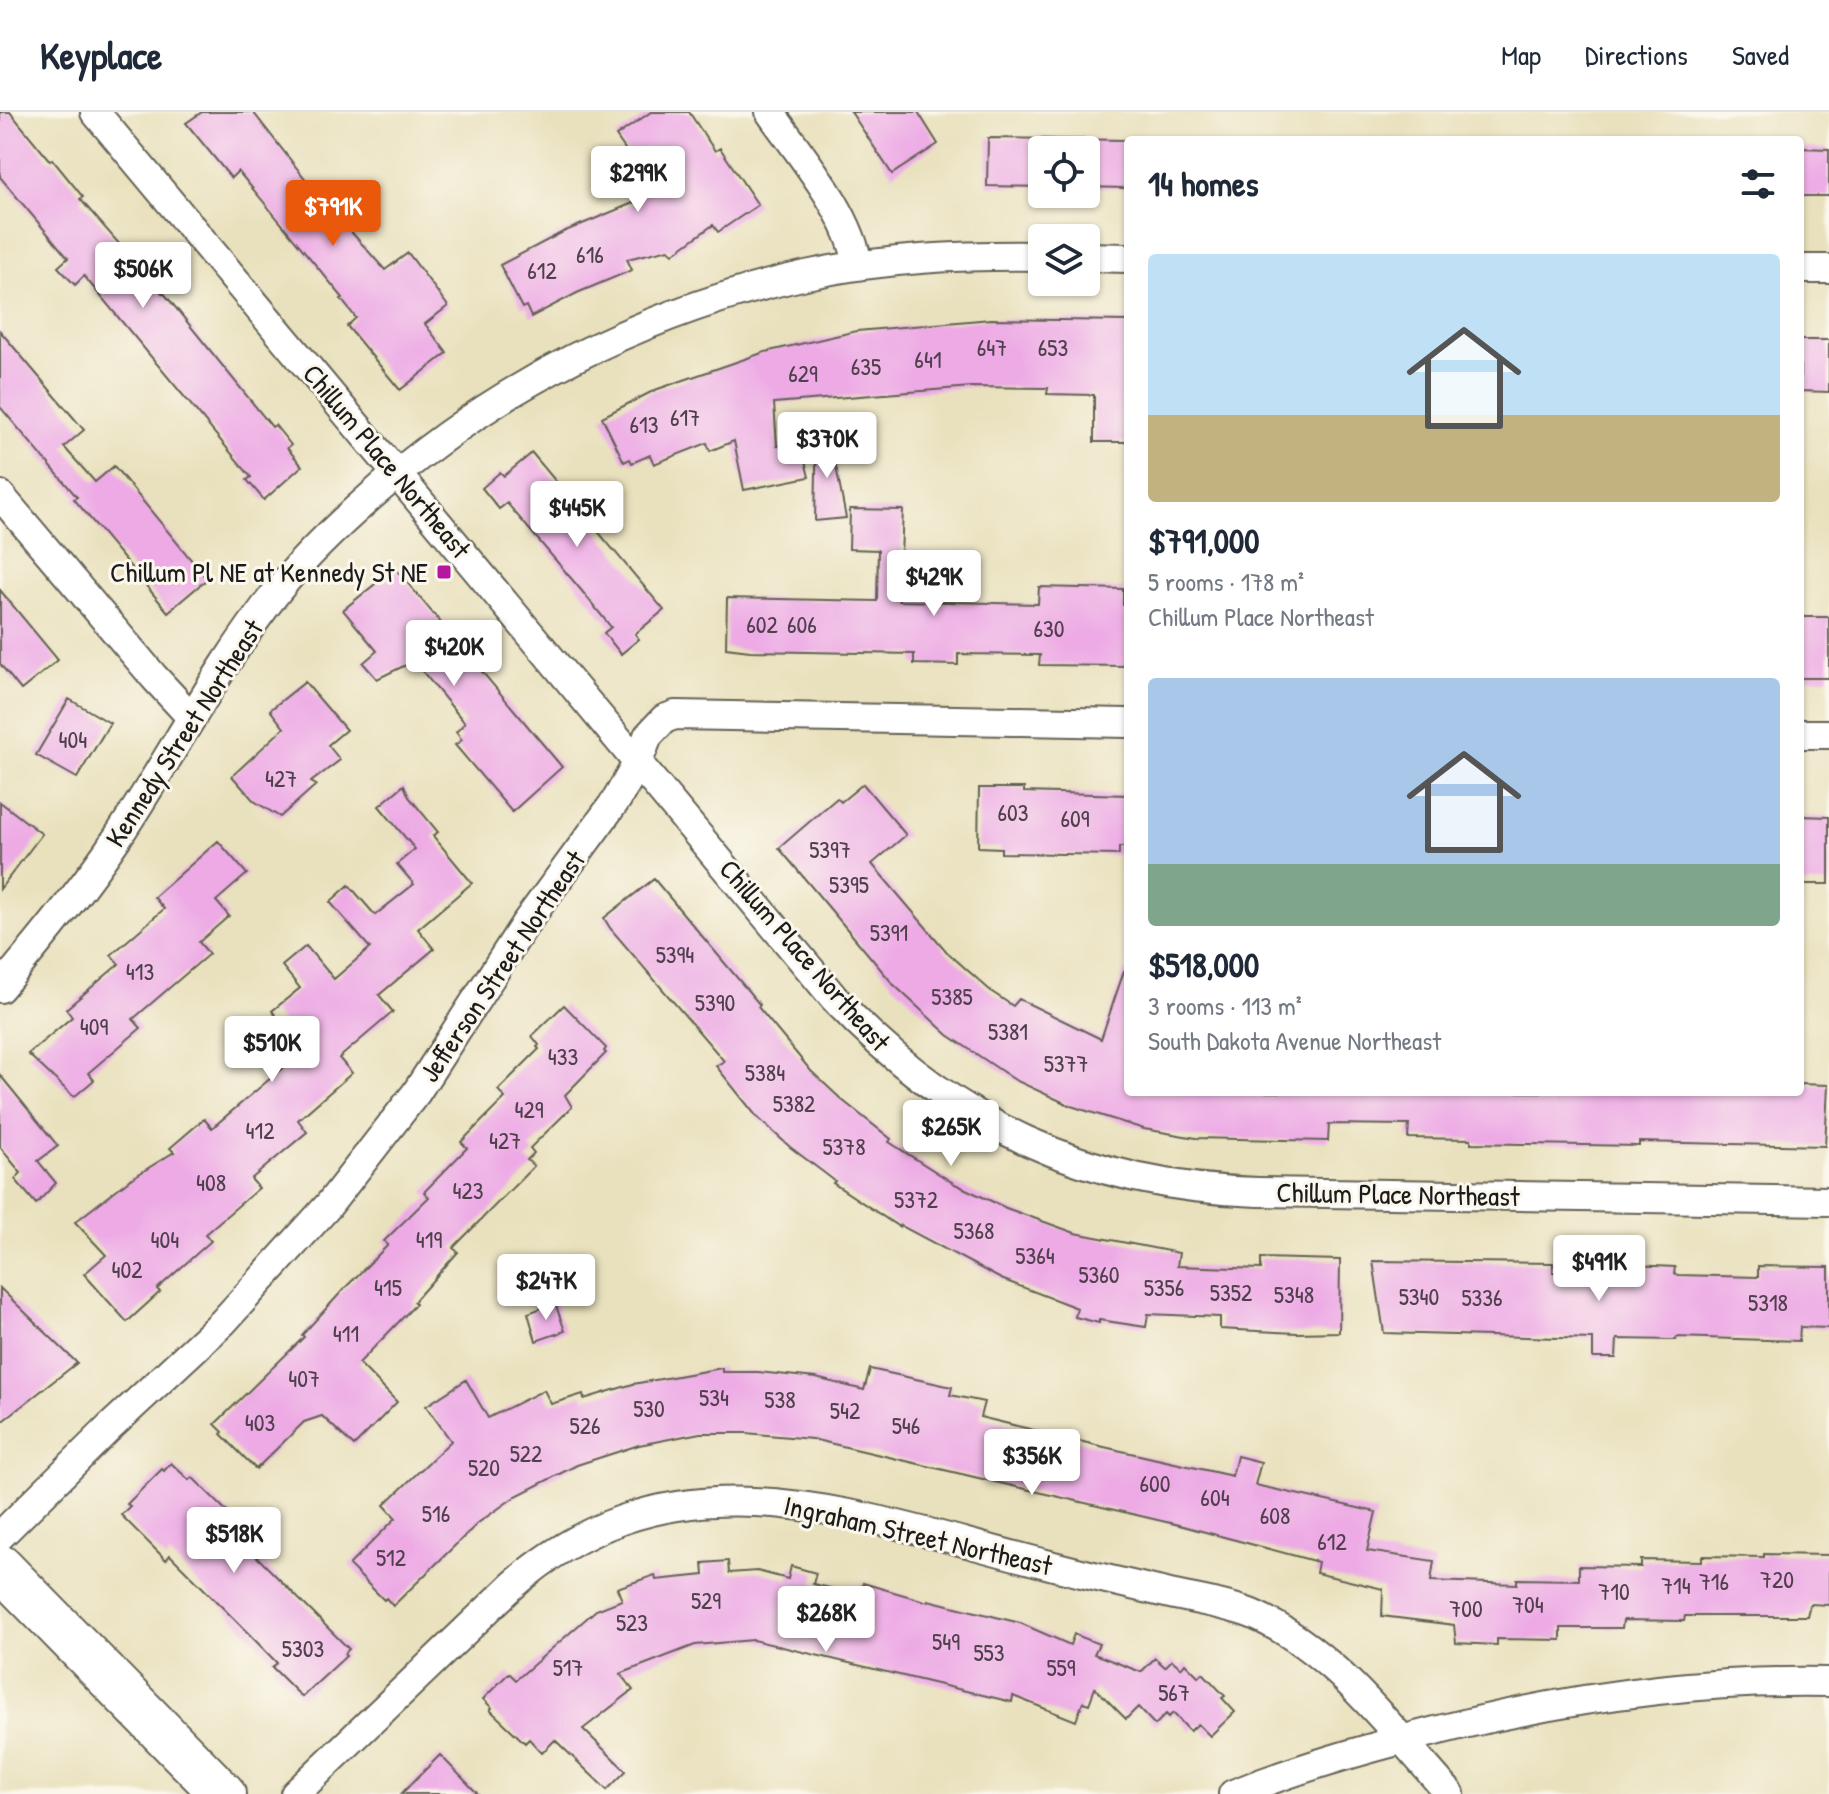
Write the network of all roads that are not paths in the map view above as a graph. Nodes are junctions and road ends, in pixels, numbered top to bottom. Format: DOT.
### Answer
graph roads {
  1 [pos="95,112"];
  2 [pos="770,112"];
  3 [pos="1028,256"];
  4 [pos="1100,257"];
  5 [pos="1124,258"];
  6 [pos="858,266"];
  7 [pos="1804,269"];
  8 [pos="1829,269"];
  9 [pos="397,473"];
  10 [pos="0,495"];
  11 [pos="192,718"];
  12 [pos="1124,723"];
  13 [pos="1804,734"];
  14 [pos="1829,734"];
  15 [pos="638,762"];
  16 [pos="0,987"];
  17 [pos="1829,1201"];
  18 [pos="0,1536"];
  19 [pos="0,1567"];
  20 [pos="1829,1682"];
  21 [pos="1401,1740"];
  22 [pos="223,1794"];
  23 [pos="295,1794"];
  24 [pos="1233,1794"];
  25 [pos="1450,1794"];
  1 -- 9 [label="street, Chillum Place Northeast"];
  2 -- 6 [label="street"];
  3 -- 6 [label="street, Kennedy Street Northeast"];
  4 -- 5 [label="street"];
  6 -- 9 [label="street, Kennedy Street Northeast"];
  7 -- 8 [label="street"];
  9 -- 11 [label="street, Kennedy Street Northeast"];
  9 -- 15 [label="street, Chillum Place Northeast"];
  10 -- 11 [label="street"];
  11 -- 16 [label="street, Kennedy Street Northeast"];
  12 -- 15 [label="street, Jefferson Street Northeast"];
  13 -- 14 [label="street"];
  15 -- 17 [label="street, Chillum Place Northeast"];
  15 -- 18 [label="street, Jefferson Street Northeast"];
  19 -- 22 [label="main road"];
  20 -- 21 [label="street"];
  21 -- 23 [label="street, Ingraham Street Northeast"];
  21 -- 24 [label="street"];
  21 -- 25 [label="street, Ingraham Street Northeast"];
}
